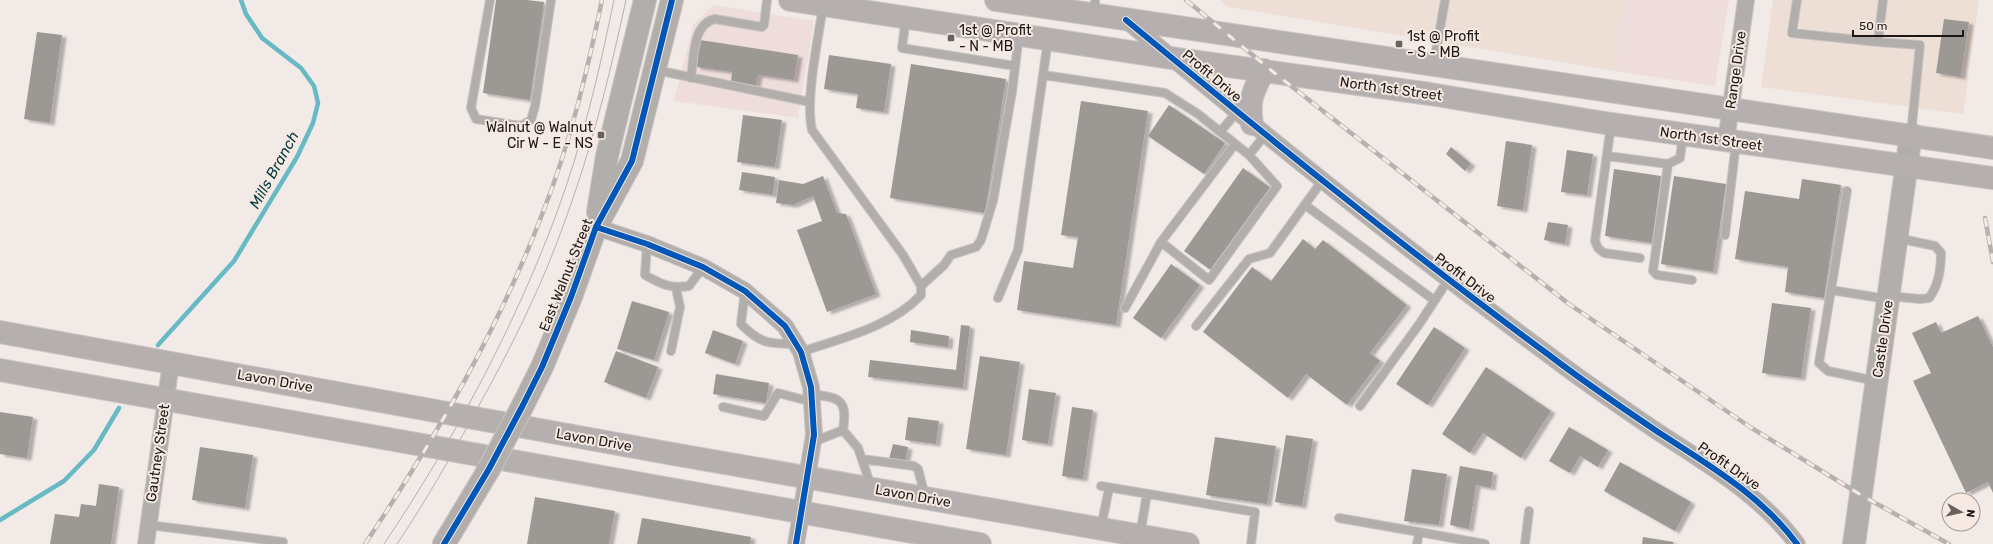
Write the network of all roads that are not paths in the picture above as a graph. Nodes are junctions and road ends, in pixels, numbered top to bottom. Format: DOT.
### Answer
graph roads {
  1 [pos="490,0"];
  2 [pos="551,0"];
  3 [pos="645,0"];
  4 [pos="672,0"];
  5 [pos="767,0"];
  6 [pos="790,0"];
  7 [pos="996,0"];
  8 [pos="1445,0"];
  9 [pos="1746,0"];
  10 [pos="1797,0"];
  11 [pos="1883,0"];
  12 [pos="823,5"];
  13 [pos="1095,8"];
  14 [pos="906,17"];
  15 [pos="1126,20"];
  16 [pos="1019,35"];
  17 [pos="1048,39"];
  18 [pos="1878,42"];
  19 [pos="1171,58"];
  20 [pos="1434,64"];
  21 [pos="1015,66"];
  22 [pos="655,70"];
  23 [pos="1264,70"];
  24 [pos="1043,75"];
  25 [pos="691,78"];
  26 [pos="1430,94"];
  27 [pos="810,102"];
  28 [pos="1730,108"];
  29 [pos="1251,124"];
  30 [pos="1611,124"];
  31 [pos="1220,132"];
  32 [pos="1683,134"];
  33 [pos="1911,134"];
  34 [pos="1731,141"];
  35 [pos="1235,144"];
  36 [pos="1993,148"];
  37 [pos="1249,155"];
  38 [pos="1607,156"];
  39 [pos="1668,164"];
  40 [pos="1906,167"];
  41 [pos="1993,178"];
  42 [pos="1322,181"];
  43 [pos="1847,191"];
  44 [pos="1305,205"];
  45 [pos="596,227"];
  46 [pos="1725,235"];
  47 [pos="1896,238"];
  48 [pos="1161,242"];
  49 [pos="647,244"];
  50 [pos="1640,258"];
  51 [pos="703,267"];
  52 [pos="1448,280"];
  53 [pos="1692,280"];
  54 [pos="922,286"];
  55 [pos="676,288"];
  56 [pos="1831,290"];
  57 [pos="746,291"];
  58 [pos="998,298"];
  59 [pos="1888,298"];
  60 [pos="1434,300"];
  61 [pos="1125,308"];
  62 [pos="1196,326"];
  63 [pos="0,332"];
  64 [pos="799,348"];
  65 [pos="671,351"];
  66 [pos="171,362"];
  67 [pos="0,370"];
  68 [pos="1877,382"];
  69 [pos="811,398"];
  70 [pos="165,400"];
  71 [pos="1360,406"];
  72 [pos="723,408"];
  73 [pos="843,430"];
  74 [pos="812,442"];
  75 [pos="862,459"];
  76 [pos="807,477"];
  77 [pos="872,488"];
  78 [pos="1147,494"];
  79 [pos="926,498"];
  80 [pos="802,511"];
  81 [pos="1529,511"];
  82 [pos="1339,518"];
  83 [pos="149,524"];
  84 [pos="1101,529"];
  85 [pos="1419,532"];
  86 [pos="1140,540"];
  87 [pos="283,542"];
  88 [pos="146,544"];
  89 [pos="444,544"];
  90 [pos="796,544"];
  91 [pos="980,544"];
  92 [pos="1188,544"];
  93 [pos="1251,544"];
  94 [pos="1418,544"];
  95 [pos="1485,544"];
  96 [pos="1525,544"];
  97 [pos="1796,544"];
  98 [pos="1854,544"];
  1 -- 2 [label="lane"];
  3 -- 45 [label="street, East Walnut Street"];
  4 -- 22 [label="street, East Walnut Street"];
  5 -- 25 [label="lane"];
  6 -- 12 [label="main road, North 1st Street"];
  7 -- 13 [label="main road"];
  8 -- 20 [label="lane"];
  9 -- 28 [label="street, Range Drive"];
  10 -- 18 [label="lane"];
  11 -- 18 [label="lane"];
  12 -- 14 [label="main road, North 1st Street"];
  12 -- 27 [label="lane"];
  13 -- 15 [label="main road"];
  14 -- 16 [label="main road, North 1st Street"];
  14 -- 21 [label="lane"];
  15 -- 19 [label="street, Profit Drive"];
  15 -- 20 [label="main road"];
  16 -- 17 [label="main road, North 1st Street"];
  16 -- 21 [label="lane"];
  17 -- 19 [label="main road, North 1st Street"];
  17 -- 24 [label="lane"];
  18 -- 33 [label="lane"];
  19 -- 23 [label="main road, North 1st Street"];
  19 -- 29 [label="street, Profit Drive"];
  20 -- 26 [label="main road"];
  20 -- 28 [label="main road"];
  21 -- 54 [label="lane"];
  22 -- 25 [label="lane"];
  22 -- 45 [label="street, East Walnut Street"];
  23 -- 26 [label="main road, North 1st Street"];
  23 -- 29 [label="main road"];
  24 -- 31 [label="lane"];
  24 -- 58 [label="lane"];
  25 -- 27 [label="lane"];
  26 -- 30 [label="main road, North 1st Street"];
  27 -- 54 [label="lane"];
  28 -- 33 [label="main road"];
  28 -- 34 [label="street, Range Drive"];
  29 -- 31 [label="lane"];
  29 -- 37 [label="lane"];
  29 -- 42 [label="street, Profit Drive"];
  30 -- 32 [label="main road, North 1st Street"];
  30 -- 38 [label="lane"];
  31 -- 35 [label="lane"];
  32 -- 34 [label="main road, North 1st Street"];
  32 -- 39 [label="lane"];
  33 -- 36 [label="main road"];
  33 -- 40 [label="street, Castle Drive"];
  34 -- 40 [label="main road, North 1st Street"];
  34 -- 46 [label="lane"];
  35 -- 37 [label="lane"];
  35 -- 48 [label="lane"];
  37 -- 48 [label="lane"];
  38 -- 39 [label="lane"];
  38 -- 50 [label="lane"];
  39 -- 53 [label="lane"];
  40 -- 41 [label="main road, North 1st Street"];
  40 -- 47 [label="street, Castle Drive"];
  42 -- 44 [label="lane"];
  42 -- 52 [label="street, Profit Drive"];
  43 -- 56 [label="lane"];
  44 -- 60 [label="lane"];
  44 -- 62 [label="lane"];
  45 -- 49 [label="street"];
  45 -- 89 [label="street, East Walnut Street, bridge"];
  47 -- 59 [label="street, Castle Drive"];
  47 -- 59 [label="lane"];
  48 -- 61 [label="lane"];
  49 -- 51 [label="street"];
  49 -- 55 [label="lane"];
  51 -- 55 [label="lane"];
  51 -- 57 [label="street"];
  52 -- 60 [label="lane"];
  52 -- 97 [label="street, Profit Drive"];
  54 -- 64 [label="lane"];
  55 -- 65 [label="lane"];
  56 -- 59 [label="lane"];
  56 -- 68 [label="lane"];
  57 -- 64 [label="street"];
  57 -- 64 [label="lane"];
  59 -- 68 [label="street, Castle Drive"];
  60 -- 71 [label="lane"];
  63 -- 66 [label="main road, Lavon Drive"];
  64 -- 69 [label="street"];
  66 -- 70 [label="street, Gautney Street"];
  66 -- 76 [label="main road, Lavon Drive"];
  67 -- 70 [label="main road"];
  68 -- 98 [label="street, Castle Drive"];
  69 -- 72 [label="lane"];
  69 -- 73 [label="lane"];
  69 -- 74 [label="street"];
  70 -- 80 [label="main road"];
  70 -- 83 [label="street, Gautney Street"];
  73 -- 74 [label="lane"];
  73 -- 75 [label="lane"];
  74 -- 76 [label="street"];
  75 -- 77 [label="lane"];
  75 -- 79 [label="lane"];
  76 -- 77 [label="main road, Lavon Drive"];
  76 -- 80 [label="street"];
  77 -- 79 [label="main road, Lavon Drive"];
  78 -- 84 [label="lane"];
  78 -- 86 [label="lane"];
  78 -- 93 [label="lane"];
  79 -- 84 [label="main road, Lavon Drive"];
  80 -- 90 [label="street"];
  80 -- 91 [label="main road"];
  81 -- 96 [label="lane"];
  82 -- 85 [label="lane"];
  83 -- 87 [label="lane"];
  83 -- 88 [label="street, Gautney Street"];
  84 -- 86 [label="main road, Lavon Drive"];
  85 -- 94 [label="lane"];
  85 -- 95 [label="lane"];
  86 -- 92 [label="main road, Lavon Drive"];
}
